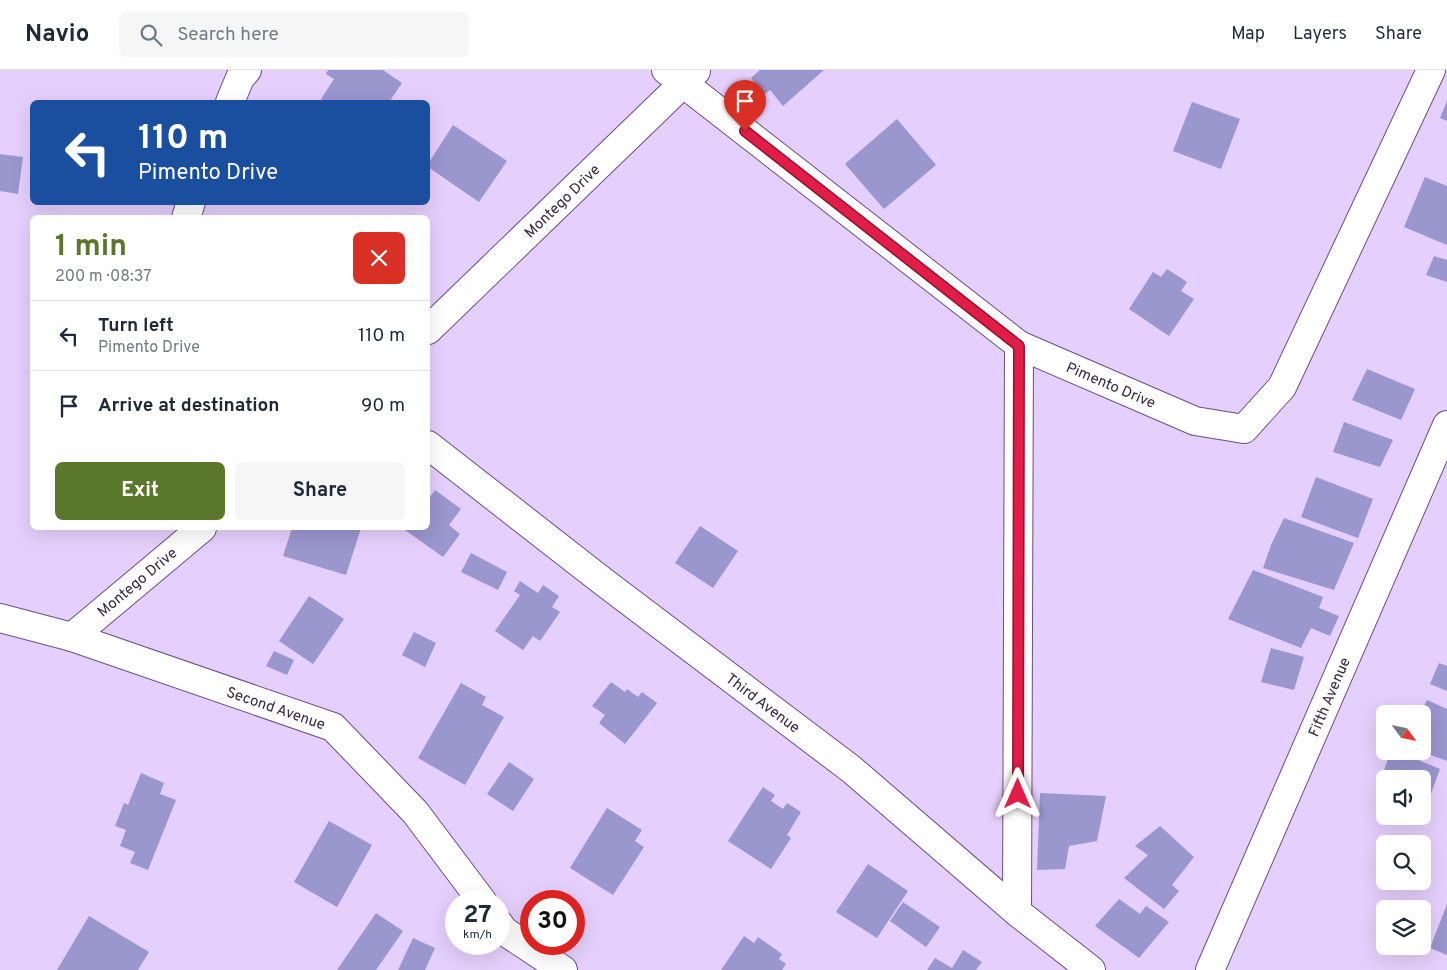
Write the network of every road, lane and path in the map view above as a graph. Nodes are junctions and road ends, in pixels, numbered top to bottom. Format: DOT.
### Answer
graph roads {
  1 [pos="247,70"];
  2 [pos="1431,70"];
  3 [pos="682,75"];
  4 [pos="231,100"];
  5 [pos="430,328"];
  6 [pos="1019,346"];
  7 [pos="1447,425"];
  8 [pos="430,447"];
  9 [pos="200,530"];
  10 [pos="0,618"];
  11 [pos="72,637"];
  12 [pos="474,890"];
  13 [pos="1017,912"];
  14 [pos="510,935"];
  15 [pos="563,970"];
  16 [pos="1091,970"];
  17 [pos="1210,970"];
  1 -- 4 [label="street"];
  2 -- 6 [label="street, Pimento Drive"];
  3 -- 5 [label="street, Montego Drive"];
  3 -- 6 [label="street, Pimento Drive"];
  6 -- 13 [label="street"];
  7 -- 17 [label="street, Fifth Avenue"];
  8 -- 13 [label="street, Third Avenue"];
  9 -- 11 [label="street, Montego Drive"];
  10 -- 11 [label="street, Second Avenue"];
  11 -- 12 [label="street, Second Avenue"];
  13 -- 16 [label="street, Third Avenue"];
  14 -- 15 [label="street"];
}
